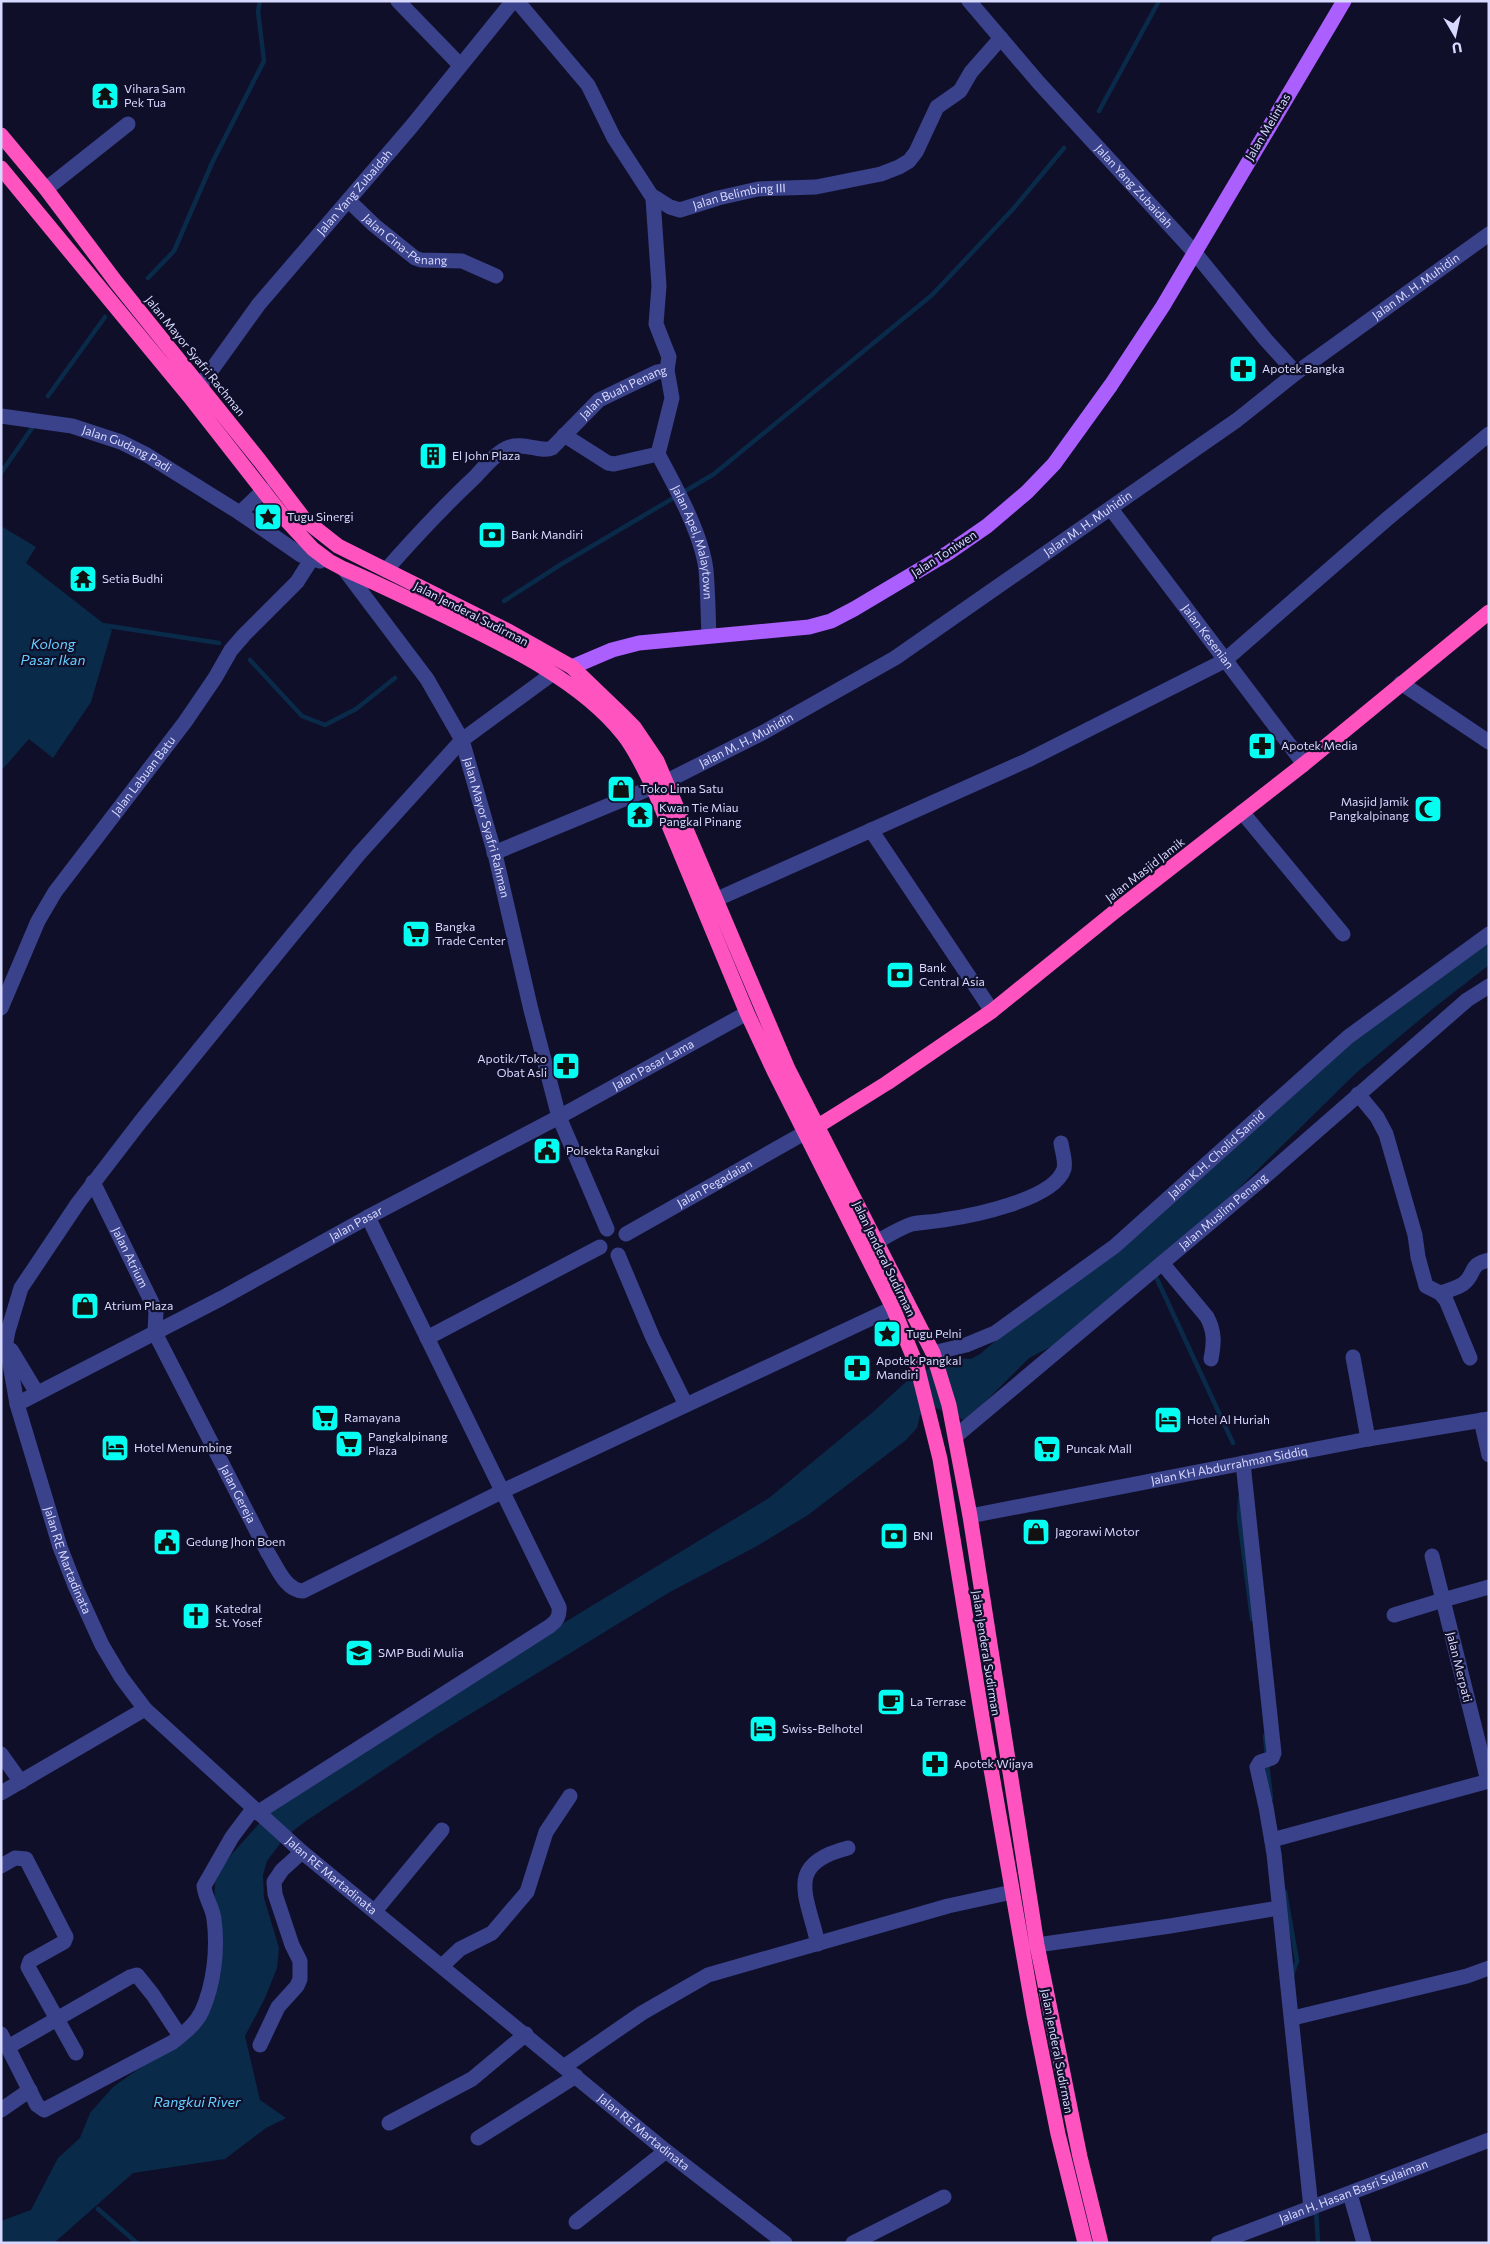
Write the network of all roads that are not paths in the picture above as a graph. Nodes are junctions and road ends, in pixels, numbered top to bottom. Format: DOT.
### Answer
graph roads {
  1 [pos="398,1"];
  2 [pos="513,1"];
  3 [pos="517,1"];
  4 [pos="969,1"];
  5 [pos="1344,1"];
  6 [pos="1001,38"];
  7 [pos="460,65"];
  8 [pos="128,124"];
  9 [pos="1,136"];
  10 [pos="1,168"];
  11 [pos="46,190"];
  12 [pos="653,199"];
  13 [pos="349,201"];
  14 [pos="1489,234"];
  15 [pos="1195,253"];
  16 [pos="496,276"];
  17 [pos="667,370"];
  18 [pos="1296,373"];
  19 [pos="200,386"];
  20 [pos="1,416"];
  21 [pos="1489,434"];
  22 [pos="564,435"];
  23 [pos="658,454"];
  24 [pos="264,490"];
  25 [pos="1111,509"];
  26 [pos="240,513"];
  27 [pos="311,560"];
  28 [pos="329,562"];
  29 [pos="344,569"];
  30 [pos="386,570"];
  31 [pos="1489,612"];
  32 [pos="709,636"];
  33 [pos="1224,661"];
  34 [pos="572,667"];
  35 [pos="552,674"];
  36 [pos="1401,683"];
  37 [pos="462,740"];
  38 [pos="1489,742"];
  39 [pos="1304,764"];
  40 [pos="660,784"];
  41 [pos="1242,812"];
  42 [pos="871,830"];
  43 [pos="494,853"];
  44 [pos="715,900"];
  45 [pos="1343,934"];
  46 [pos="1489,934"];
  47 [pos="1489,986"];
  48 [pos="1,1008"];
  49 [pos="992,1011"];
  50 [pos="747,1013"];
  51 [pos="1358,1094"];
  52 [pos="559,1118"];
  53 [pos="812,1129"];
  54 [pos="1061,1142"];
  55 [pos="93,1182"];
  56 [pos="368,1217"];
  57 [pos="607,1228"];
  58 [pos="626,1234"];
  59 [pos="878,1241"];
  60 [pos="600,1247"];
  61 [pos="618,1255"];
  62 [pos="1489,1260"];
  63 [pos="1162,1263"];
  64 [pos="1440,1294"];
  65 [pos="893,1308"];
  66 [pos="155,1334"];
  67 [pos="427,1338"];
  68 [pos="4,1342"];
  69 [pos="934,1356"];
  70 [pos="1353,1357"];
  71 [pos="1470,1358"];
  72 [pos="1211,1359"];
  73 [pos="37,1393"];
  74 [pos="17,1404"];
  75 [pos="686,1405"];
  76 [pos="1485,1420"];
  77 [pos="956,1436"];
  78 [pos="1368,1440"];
  79 [pos="1489,1455"];
  80 [pos="1243,1463"];
  81 [pos="503,1492"];
  82 [pos="970,1516"];
  83 [pos="1432,1556"];
  84 [pos="1489,1587"];
  85 [pos="1442,1600"];
  86 [pos="1394,1615"];
  87 [pos="145,1709"];
  88 [pos="1,1754"];
  89 [pos="1488,1781"];
  90 [pos="21,1782"];
  91 [pos="1,1793"];
  92 [pos="570,1796"];
  93 [pos="256,1812"];
  94 [pos="442,1830"];
  95 [pos="1277,1839"];
  96 [pos="848,1848"];
  97 [pos="302,1852"];
  98 [pos="1,1866"];
  99 [pos="1012,1892"];
  100 [pos="1279,1908"];
  101 [pos="375,1911"];
  102 [pos="818,1944"];
  103 [pos="1037,1945"];
  104 [pos="443,1966"];
  105 [pos="1489,1968"];
  106 [pos="1297,2018"];
  107 [pos="57,2019"];
  108 [pos="526,2034"];
  109 [pos="180,2036"];
  110 [pos="5,2041"];
  111 [pos="260,2046"];
  112 [pos="76,2053"];
  113 [pos="571,2071"];
  114 [pos="30,2090"];
  115 [pos="1,2110"];
  116 [pos="389,2123"];
  117 [pos="478,2138"];
  118 [pos="1489,2140"];
  119 [pos="666,2151"];
  120 [pos="1350,2194"];
  121 [pos="944,2197"];
  122 [pos="1316,2206"];
  123 [pos="576,2222"];
  124 [pos="785,2243"];
  125 [pos="853,2243"];
  126 [pos="1085,2243"];
  127 [pos="1102,2243"];
  128 [pos="1218,2243"];
  129 [pos="1364,2243"];
  1 -- 7 [label="street"];
  2 -- 7 [label="street, Jalan Yang Zubaidah"];
  3 -- 12 [label="street"];
  4 -- 6 [label="street, Jalan Yang Zubaidah"];
  5 -- 15 [label="main road, Jalan Melintas"];
  6 -- 12 [label="street, Jalan Belimbing III"];
  6 -- 15 [label="street, Jalan Yang Zubaidah"];
  7 -- 13 [label="street, Jalan Yang Zubaidah"];
  8 -- 11 [label="street"];
  9 -- 11 [label="highway, Jalan Mayor Syafri Rachman"];
  10 -- 24 [label="highway"];
  11 -- 19 [label="highway, Jalan Mayor Syafri Rachman"];
  12 -- 17 [label="street, Jalan Buah Penang"];
  13 -- 16 [label="street, Jalan Cina-Penang"];
  13 -- 19 [label="street, Jalan Yang Zubaidah"];
  14 -- 18 [label="street, Jalan M. H. Muhidin"];
  15 -- 18 [label="street, Jalan Yang Zubaidah"];
  15 -- 32 [label="main road, Jalan Toniwen"];
  17 -- 22 [label="street, Jalan Buah Penang"];
  17 -- 23 [label="street"];
  18 -- 25 [label="street, Jalan M. H. Muhidin"];
  19 -- 30 [label="highway, Jalan Mayor Syafri Rachman"];
  20 -- 26 [label="street, Jalan Gudang Padi"];
  21 -- 33 [label="street"];
  22 -- 23 [label="street"];
  22 -- 30 [label="street, Jalan Buah Penang"];
  23 -- 32 [label="street, Jalan Apel, Malaytown"];
  24 -- 26 [label="street"];
  24 -- 28 [label="highway"];
  25 -- 33 [label="street, Jalan Kesenian"];
  25 -- 40 [label="street, Jalan M. H. Muhidin"];
  26 -- 27 [label="street, Jalan Gudang Padi"];
  27 -- 28 [label="street"];
  27 -- 48 [label="street, Jalan Labuan Batu"];
  28 -- 29 [label="highway"];
  29 -- 35 [label="highway, Jalan Jenderal Sudirman"];
  29 -- 37 [label="street, Jalan Mayor Syafri Rahman"];
  30 -- 34 [label="highway, Jalan Jenderal Sudirman"];
  31 -- 36 [label="highway, Jalan Masjid Jamik"];
  32 -- 34 [label="main road, Jalan Toniwen"];
  33 -- 39 [label="street, Jalan Kesenian"];
  33 -- 42 [label="street"];
  34 -- 40 [label="highway, Jalan Jenderal Sudirman"];
  35 -- 37 [label="street"];
  35 -- 40 [label="highway, Jalan Jenderal Sudirman"];
  36 -- 38 [label="street"];
  36 -- 39 [label="highway, Jalan Masjid Jamik"];
  37 -- 43 [label="street, Jalan Mayor Syafri Rahman"];
  37 -- 55 [label="street"];
  39 -- 41 [label="highway, Jalan Masjid Jamik"];
  40 -- 43 [label="street, Jalan M. H. Muhidin"];
  40 -- 44 [label="highway, Jalan Jenderal Sudirman"];
  40 -- 50 [label="highway, Jalan Jenderal Sudirman"];
  41 -- 45 [label="street"];
  41 -- 49 [label="highway, Jalan Masjid Jamik"];
  42 -- 44 [label="street"];
  42 -- 49 [label="street"];
  43 -- 52 [label="street, Jalan Mayor Syafri Rahman"];
  44 -- 53 [label="highway, Jalan Jenderal Sudirman"];
  46 -- 69 [label="street, Jalan K.H. Cholid Samid"];
  47 -- 51 [label="street, Jalan Muslim Penang"];
  49 -- 53 [label="highway, Jalan Masjid Jamik"];
  50 -- 52 [label="street, Jalan Pasar Lama"];
  50 -- 53 [label="highway, Jalan Jenderal Sudirman"];
  51 -- 63 [label="street, Jalan Muslim Penang"];
  51 -- 64 [label="street"];
  52 -- 56 [label="street, Jalan Pasar"];
  52 -- 57 [label="street"];
  53 -- 58 [label="street, Jalan Pegadaian"];
  53 -- 59 [label="highway, Jalan Jenderal Sudirman"];
  53 -- 65 [label="highway, Jalan Jenderal Sudirman"];
  54 -- 59 [label="street"];
  55 -- 66 [label="street, Jalan Atrium"];
  55 -- 68 [label="street"];
  56 -- 66 [label="street, Jalan Pasar"];
  56 -- 67 [label="street"];
  57 -- 58 [label="street"];
  57 -- 60 [label="street"];
  58 -- 61 [label="street"];
  59 -- 69 [label="highway, Jalan Jenderal Sudirman"];
  60 -- 61 [label="street"];
  60 -- 67 [label="street"];
  61 -- 75 [label="street"];
  62 -- 64 [label="street"];
  63 -- 72 [label="street"];
  63 -- 77 [label="street, Jalan Muslim Penang"];
  64 -- 71 [label="street"];
  65 -- 75 [label="street"];
  65 -- 99 [label="highway, Jalan Jenderal Sudirman"];
  66 -- 73 [label="street, Jalan Pasar"];
  66 -- 81 [label="street, Jalan Gereja"];
  67 -- 81 [label="street"];
  68 -- 73 [label="street"];
  68 -- 74 [label="street, Jalan RE Martadinata"];
  69 -- 77 [label="highway, Jalan Jenderal Sudirman"];
  70 -- 78 [label="street"];
  73 -- 74 [label="street, Jalan Pasar"];
  74 -- 87 [label="street, Jalan RE Martadinata"];
  75 -- 81 [label="street"];
  76 -- 78 [label="street, Jalan KH Abdurrahman Siddiq"];
  76 -- 79 [label="street"];
  77 -- 82 [label="highway, Jalan Jenderal Sudirman"];
  78 -- 80 [label="street, Jalan KH Abdurrahman Siddiq"];
  80 -- 82 [label="street, Jalan KH Abdurrahman Siddiq"];
  80 -- 95 [label="street"];
  81 -- 93 [label="street"];
  82 -- 103 [label="highway, Jalan Jenderal Sudirman"];
  83 -- 85 [label="street, Jalan Merpati"];
  84 -- 85 [label="street"];
  85 -- 86 [label="street"];
  85 -- 89 [label="street, Jalan Merpati"];
  87 -- 90 [label="street"];
  87 -- 93 [label="street, Jalan RE Martadinata"];
  88 -- 90 [label="street"];
  89 -- 95 [label="street"];
  90 -- 91 [label="street"];
  92 -- 104 [label="street"];
  93 -- 97 [label="street, Jalan RE Martadinata"];
  93 -- 109 [label="street"];
  94 -- 101 [label="street"];
  95 -- 100 [label="street"];
  96 -- 102 [label="street"];
  97 -- 101 [label="street, Jalan RE Martadinata"];
  97 -- 111 [label="street"];
  98 -- 107 [label="street"];
  99 -- 102 [label="street"];
  99 -- 126 [label="highway, Jalan Jenderal Sudirman"];
  100 -- 103 [label="street"];
  100 -- 106 [label="street"];
  101 -- 104 [label="street, Jalan RE Martadinata"];
  102 -- 113 [label="street"];
  103 -- 127 [label="highway, Jalan Jenderal Sudirman"];
  104 -- 108 [label="street, Jalan RE Martadinata"];
  105 -- 106 [label="street"];
  106 -- 122 [label="street"];
  107 -- 109 [label="street"];
  107 -- 110 [label="street"];
  107 -- 112 [label="street"];
  108 -- 113 [label="street, Jalan RE Martadinata"];
  108 -- 116 [label="street"];
  109 -- 114 [label="street"];
  110 -- 114 [label="street"];
  113 -- 117 [label="street"];
  113 -- 119 [label="street, Jalan RE Martadinata"];
  114 -- 115 [label="street"];
  118 -- 120 [label="street, Jalan H. Hasan Basri Sulaiman"];
  119 -- 123 [label="street"];
  119 -- 124 [label="street, Jalan RE Martadinata"];
  120 -- 122 [label="street, Jalan H. Hasan Basri Sulaiman"];
  120 -- 129 [label="street"];
  121 -- 125 [label="street"];
  122 -- 128 [label="street, Jalan H. Hasan Basri Sulaiman"];
}
